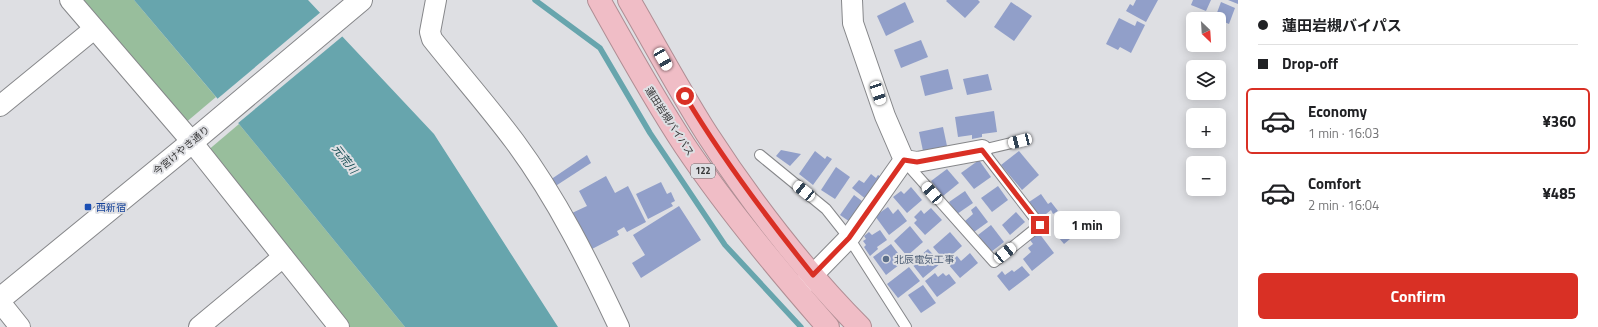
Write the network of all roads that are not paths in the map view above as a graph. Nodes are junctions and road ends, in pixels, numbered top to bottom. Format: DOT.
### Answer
graph roads {
  1 [pos="70,0"];
  2 [pos="361,0"];
  3 [pos="436,0"];
  4 [pos="599,0"];
  5 [pos="629,0"];
  6 [pos="852,0"];
  7 [pos="94,28"];
  8 [pos="0,106"];
  9 [pos="196,139"];
  10 [pos="1020,141"];
  11 [pos="982,150"];
  12 [pos="760,155"];
  13 [pos="904,160"];
  14 [pos="849,238"];
  15 [pos="283,257"];
  16 [pos="813,275"];
  17 [pos="797,291"];
  18 [pos="0,299"];
  19 [pos="0,302"];
  20 [pos="20,327"];
  21 [pos="199,327"];
  22 [pos="339,327"];
  23 [pos="619,327"];
  24 [pos="828,327"];
  25 [pos="860,327"];
  26 [pos="906,327"];
  1 -- 7 [label="street"];
  2 -- 9 [label="street, 今宮けやき通り"];
  3 -- 23 [label="street"];
  4 -- 17 [label="highway, 蓮田岩槻バイパス / 122"];
  5 -- 16 [label="highway, 122"];
  6 -- 13 [label="street"];
  7 -- 8 [label="street"];
  7 -- 9 [label="street"];
  9 -- 15 [label="street"];
  9 -- 18 [label="street, 今宮けやき通り"];
  10 -- 11 [label="lane"];
  11 -- 13 [label="street"];
  11 -- 13 [label="lane"];
  12 -- 14 [label="lane"];
  13 -- 14 [label="street"];
  14 -- 16 [label="street"];
  14 -- 26 [label="lane"];
  15 -- 21 [label="street"];
  15 -- 22 [label="street"];
  16 -- 17 [label="street"];
  16 -- 25 [label="highway, 122"];
  17 -- 24 [label="highway, 蓮田岩槻バイパス / 122"];
  19 -- 20 [label="street"];
}
